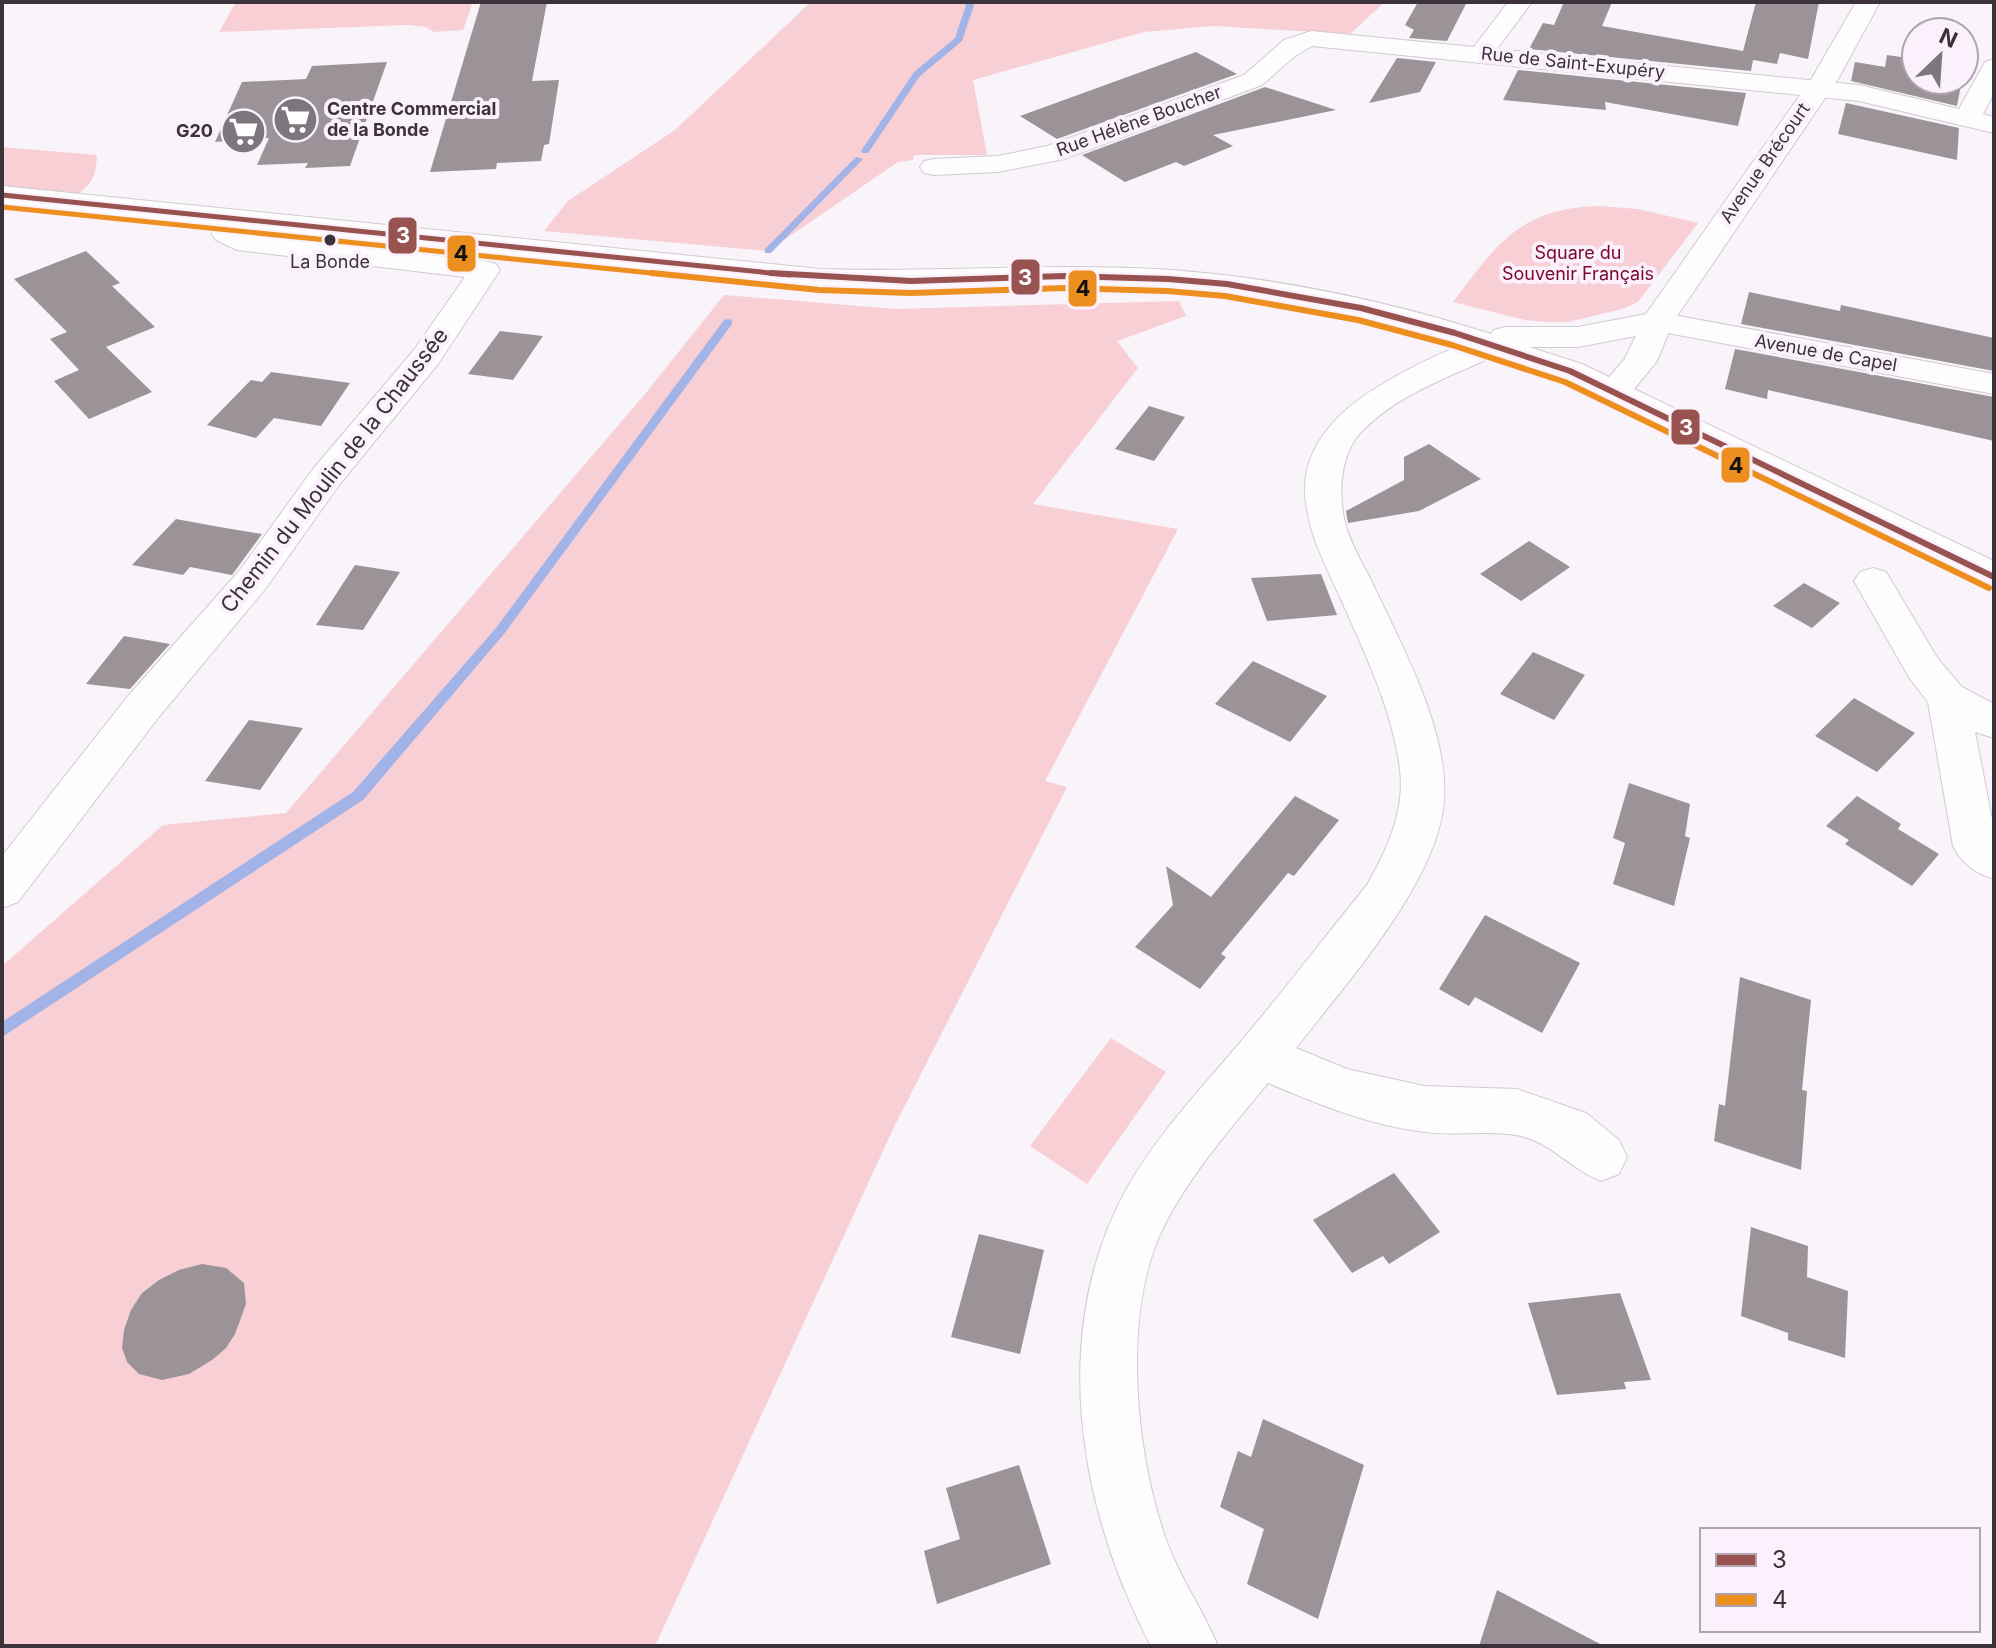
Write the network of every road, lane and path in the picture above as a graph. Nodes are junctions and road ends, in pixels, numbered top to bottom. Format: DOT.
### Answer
graph roads {
  1 [pos="1520,2"];
  2 [pos="1868,2"];
  3 [pos="1327,38"];
  4 [pos="1481,54"];
  5 [pos="1994,67"];
  6 [pos="1818,88"];
  7 [pos="1968,118"];
  8 [pos="1994,125"];
  9 [pos="934,167"];
  10 [pos="2,195"];
  11 [pos="216,217"];
  12 [pos="1657,322"];
  13 [pos="1474,339"];
  14 [pos="1570,371"];
  15 [pos="1994,384"];
  16 [pos="1611,392"];
  17 [pos="1994,577"];
  18 [pos="1873,581"];
  19 [pos="1948,698"];
  20 [pos="1994,723"];
  21 [pos="1994,861"];
  22 [pos="2,889"];
  23 [pos="1259,1056"];
  24 [pos="1601,1157"];
  25 [pos="1186,1646"];
  1 -- 4 [label="street"];
  2 -- 6 [label="street, Avenue Brécourt"];
  3 -- 4 [label="street, Rue de Saint-Exupéry"];
  3 -- 9 [label="street, Rue Hélène Boucher"];
  4 -- 6 [label="street, Rue de Saint-Exupéry"];
  5 -- 7 [label="street"];
  6 -- 7 [label="street, Rue de Saint-Exupéry"];
  6 -- 12 [label="street, Avenue Brécourt"];
  7 -- 8 [label="street, Rue de Saint-Exupéry"];
  10 -- 11 [label="street"];
  11 -- 13 [label="street"];
  11 -- 22 [label="street, Chemin du Moulin de la Chaussée"];
  12 -- 13 [label="street"];
  12 -- 14 [label="street, Avenue Brécourt"];
  12 -- 15 [label="street, Avenue de Capel"];
  12 -- 16 [label="street, Avenue Brécourt"];
  13 -- 14 [label="street"];
  13 -- 23 [label="street"];
  14 -- 16 [label="street"];
  16 -- 17 [label="street"];
  18 -- 19 [label="street"];
  19 -- 20 [label="street"];
  19 -- 21 [label="street"];
  23 -- 24 [label="street"];
  23 -- 25 [label="street"];
}
